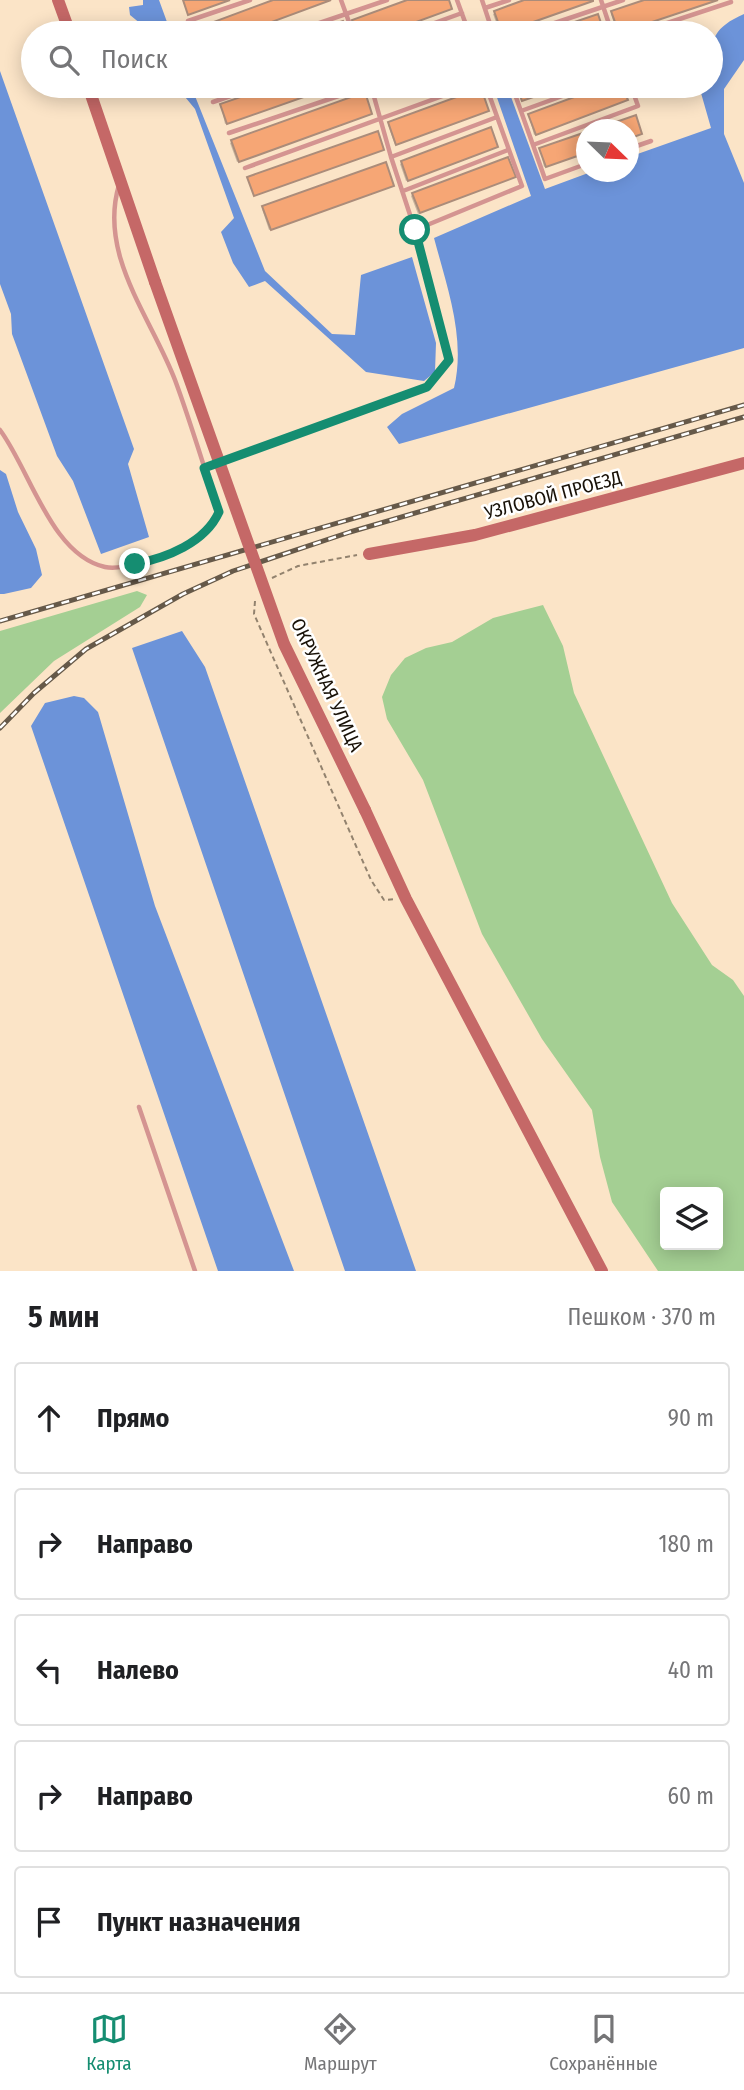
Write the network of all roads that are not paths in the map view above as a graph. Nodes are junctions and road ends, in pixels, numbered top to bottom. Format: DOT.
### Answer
graph roads {
  1 [pos="58,0"];
  2 [pos="250,0"];
  3 [pos="341,0"];
  4 [pos="387,0"];
  5 [pos="457,0"];
  6 [pos="482,0"];
  7 [pos="509,0"];
  8 [pos="601,0"];
  9 [pos="623,0"];
  10 [pos="731,2"];
  11 [pos="603,7"];
  12 [pos="485,8"];
  13 [pos="462,13"];
  14 [pos="346,14"];
  15 [pos="66,21"];
  16 [pos="188,21"];
  17 [pos="325,21"];
  18 [pos="349,21"];
  19 [pos="440,21"];
  20 [pos="465,21"];
  21 [pos="489,21"];
  22 [pos="561,21"];
  23 [pos="608,21"];
  24 [pos="673,21"];
  25 [pos="92,98"];
  26 [pos="225,98"];
  27 [pos="333,98"];
  28 [pos="373,98"];
  29 [pos="439,98"];
  30 [pos="490,98"];
  31 [pos="516,98"];
  32 [pos="557,98"];
  33 [pos="635,98"];
  34 [pos="213,102"];
  35 [pos="521,111"];
  36 [pos="497,117"];
  37 [pos="381,120"];
  38 [pos="229,133"];
  39 [pos="651,141"];
  40 [pos="533,145"];
  41 [pos="639,145"];
  42 [pos="508,150"];
  43 [pos="391,157"];
  44 [pos="245,168"];
  45 [pos="576,168"];
  46 [pos="120,181"];
  47 [pos="403,191"];
  48 [pos="415,230"];
  49 [pos="0,430"];
  50 [pos="744,463"];
  51 [pos="204,468"];
  52 [pos="369,554"];
  53 [pos="139,1107"];
  54 [pos="195,1271"];
  55 [pos="602,1271"];
  1 -- 15 [label="main road"];
  2 -- 16 [label="lane"];
  3 -- 14 [label="lane"];
  4 -- 14 [label="lane"];
  5 -- 13 [label="lane"];
  6 -- 12 [label="lane"];
  7 -- 12 [label="lane"];
  8 -- 11 [label="lane"];
  9 -- 11 [label="lane"];
  10 -- 24 [label="lane"];
  11 -- 22 [label="lane"];
  11 -- 23 [label="lane"];
  12 -- 21 [label="lane"];
  13 -- 19 [label="lane"];
  13 -- 20 [label="lane"];
  14 -- 17 [label="lane"];
  14 -- 18 [label="lane"];
  25 -- 46 [label="main road, ОКРУЖНАЯ УЛИЦА"];
  26 -- 34 [label="lane"];
  27 -- 38 [label="lane"];
  28 -- 37 [label="lane"];
  29 -- 37 [label="lane"];
  30 -- 36 [label="lane"];
  31 -- 35 [label="lane"];
  32 -- 35 [label="lane"];
  33 -- 40 [label="lane"];
  35 -- 40 [label="lane"];
  36 -- 42 [label="lane"];
  36 -- 43 [label="lane"];
  37 -- 43 [label="lane"];
  37 -- 44 [label="lane"];
  39 -- 41 [label="lane"];
  40 -- 45 [label="lane"];
  42 -- 47 [label="lane"];
  42 -- 48 [label="lane"];
  43 -- 47 [label="lane"];
  46 -- 51 [label="lane"];
  46 -- 55 [label="main road, ОКРУЖНАЯ УЛИЦА, bridge"];
  47 -- 48 [label="lane"];
  48 -- 51 [label="lane"];
  49 -- 51 [label="lane"];
  50 -- 52 [label="main road, УЗЛОВОЙ ПРОЕЗД"];
  53 -- 54 [label="lane"];
}
